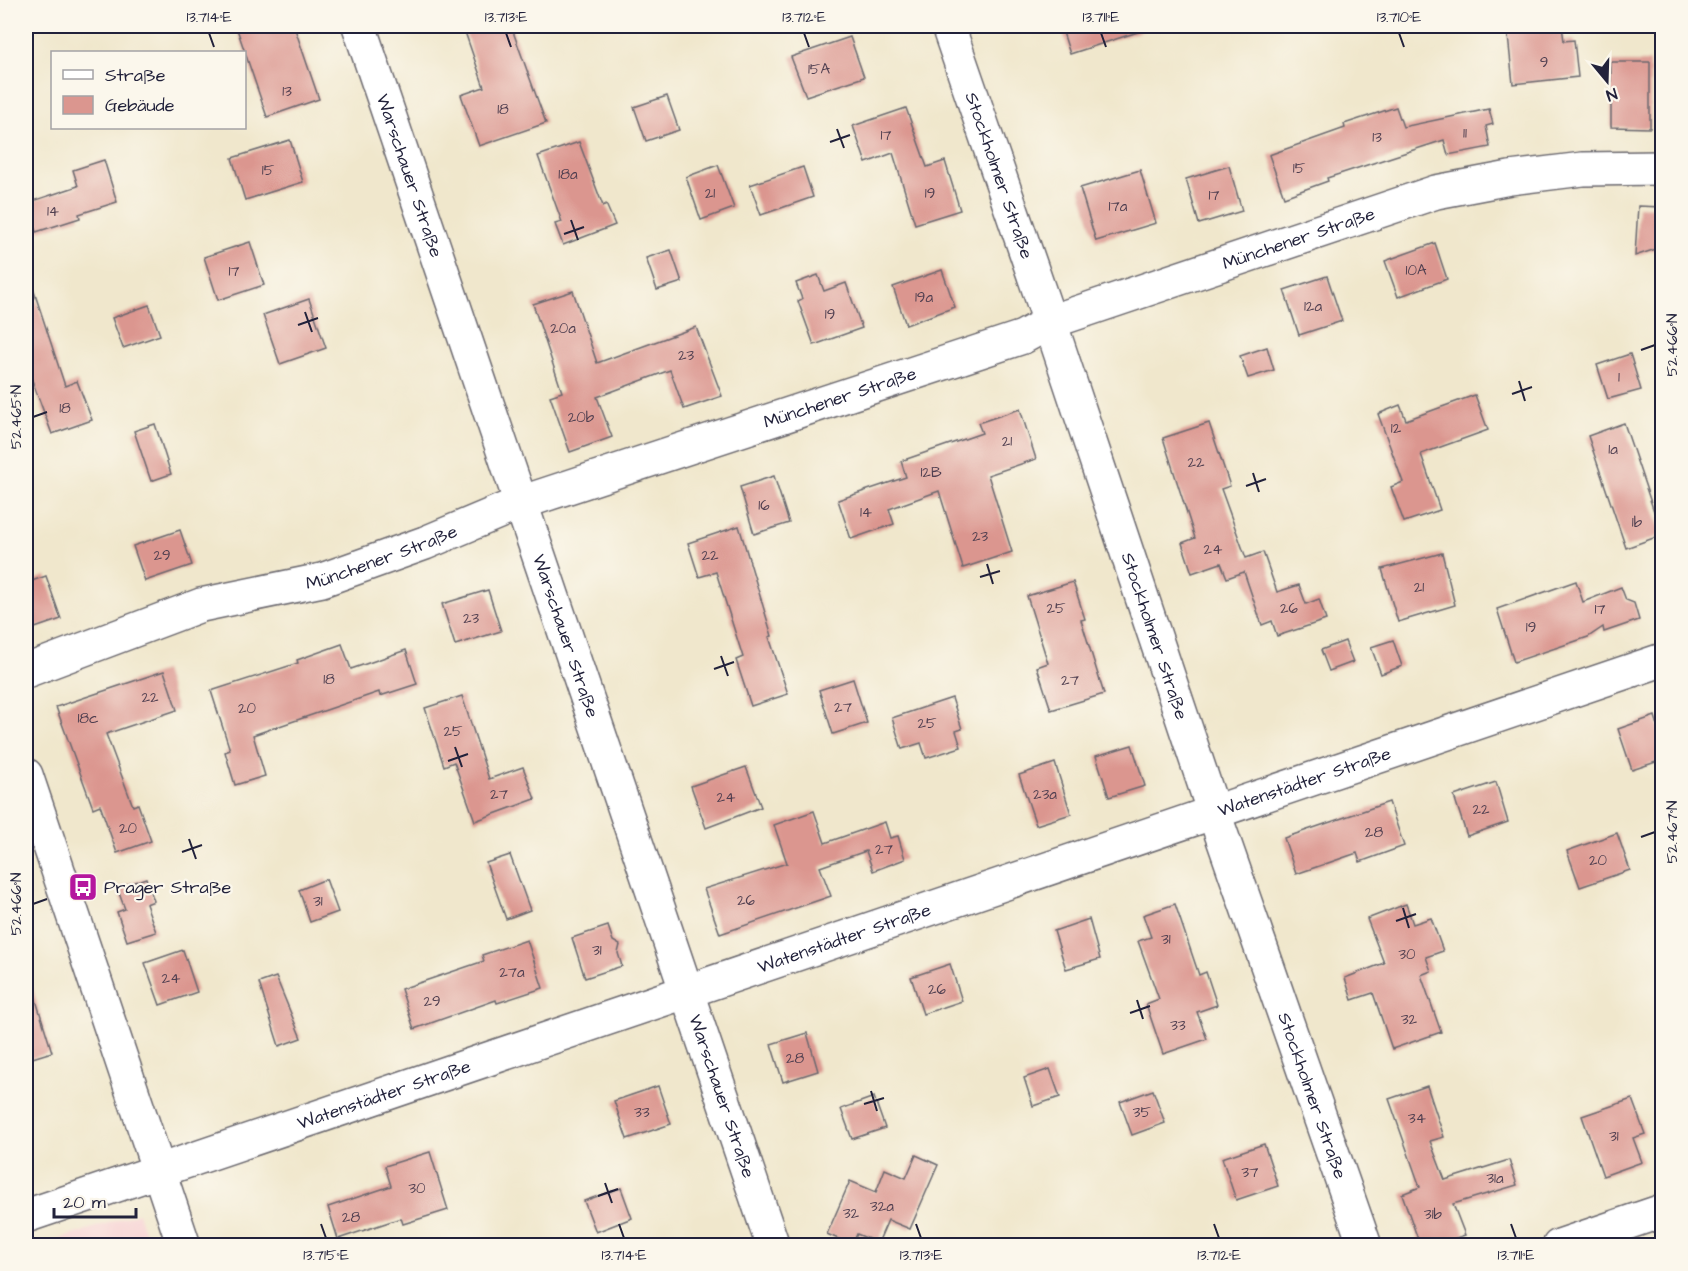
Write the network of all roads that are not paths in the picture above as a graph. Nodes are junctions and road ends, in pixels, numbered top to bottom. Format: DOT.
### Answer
graph roads {
  1 [pos="359,26"];
  2 [pos="948,26"];
  3 [pos="1662,168"];
  4 [pos="1050,322"];
  5 [pos="520,503"];
  6 [pos="1662,660"];
  7 [pos="26,671"];
  8 [pos="26,775"];
  9 [pos="1214,813"];
  10 [pos="688,990"];
  11 [pos="159,1171"];
  12 [pos="1662,1211"];
  13 [pos="26,1216"];
  14 [pos="184,1245"];
  15 [pos="773,1245"];
  16 [pos="1365,1245"];
  17 [pos="1559,1245"];
  1 -- 5 [label="street, Warschauer Straße"];
  2 -- 4 [label="street, Stockholmer Straße"];
  3 -- 4 [label="street, Münchener Straße"];
  4 -- 5 [label="street, Münchener Straße"];
  4 -- 9 [label="street, Stockholmer Straße"];
  5 -- 7 [label="street, Münchener Straße"];
  5 -- 10 [label="street, Warschauer Straße"];
  6 -- 9 [label="street, Watenstädter Straße"];
  8 -- 11 [label="street"];
  9 -- 10 [label="street, Watenstädter Straße"];
  9 -- 16 [label="street, Stockholmer Straße"];
  10 -- 11 [label="street, Watenstädter Straße"];
  10 -- 15 [label="street, Warschauer Straße"];
  11 -- 13 [label="street, Watenstädter Straße"];
  11 -- 14 [label="street"];
  12 -- 17 [label="street"];
}
